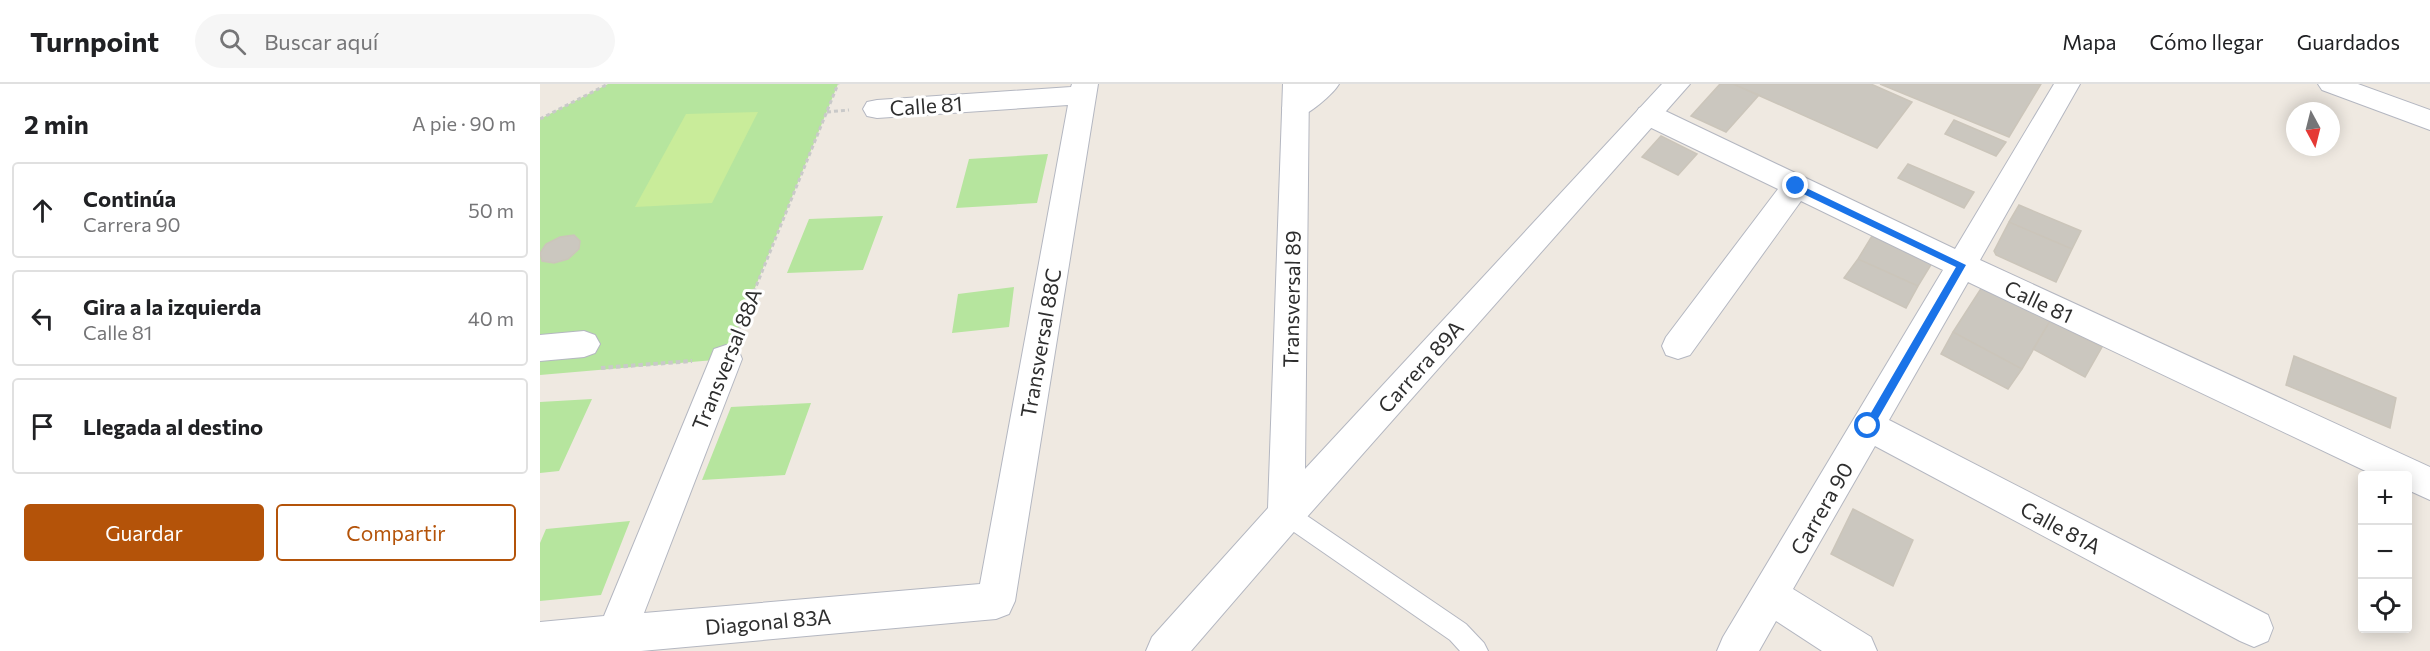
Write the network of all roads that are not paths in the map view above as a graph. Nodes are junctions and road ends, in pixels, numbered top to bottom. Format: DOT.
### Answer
graph roads {
  1 [pos="1326,84"];
  2 [pos="1677,84"];
  3 [pos="2067,84"];
  4 [pos="2331,84"];
  5 [pos="1084,89"];
  6 [pos="1296,96"];
  7 [pos="877,109"];
  8 [pos="1649,115"];
  9 [pos="2430,120"];
  10 [pos="1796,186"];
  11 [pos="1962,265"];
  12 [pos="1678,346"];
  13 [pos="540,348"];
  14 [pos="589,356"];
  15 [pos="726,359"];
  16 [pos="1868,426"];
  17 [pos="2430,484"];
  18 [pos="1286,514"];
  19 [pos="1770,596"];
  20 [pos="996,601"];
  21 [pos="2254,628"];
  22 [pos="616,634"];
  23 [pos="720,638"];
  24 [pos="540,641"];
  25 [pos="575,644"];
  26 [pos="1166,651"];
  27 [pos="1476,651"];
  28 [pos="1737,651"];
  29 [pos="1857,651"];
  1 -- 6 [label="street"];
  2 -- 8 [label="street, Carrera 89A"];
  3 -- 11 [label="street, Carrera 90"];
  4 -- 9 [label="street"];
  5 -- 7 [label="street, Calle 81"];
  5 -- 20 [label="street, Transversal 88C"];
  6 -- 18 [label="street, Transversal 89"];
  8 -- 10 [label="street, Calle 81"];
  8 -- 18 [label="street, Carrera 89A"];
  10 -- 11 [label="street, Calle 81"];
  10 -- 12 [label="street"];
  11 -- 16 [label="street, Carrera 90"];
  11 -- 17 [label="street, Calle 81"];
  13 -- 14 [label="street"];
  15 -- 22 [label="street, Transversal 88A"];
  16 -- 19 [label="street, Carrera 90"];
  16 -- 21 [label="street, Calle 81A"];
  18 -- 26 [label="street, Carrera 89A"];
  18 -- 27 [label="lane"];
  19 -- 28 [label="street, Carrera 90"];
  19 -- 29 [label="street"];
  20 -- 23 [label="street, Diagonal 83A"];
  22 -- 23 [label="street, Diagonal 83A"];
  22 -- 25 [label="street, Diagonal 83A"];
  24 -- 25 [label="street, Diagonal 83A"];
}
